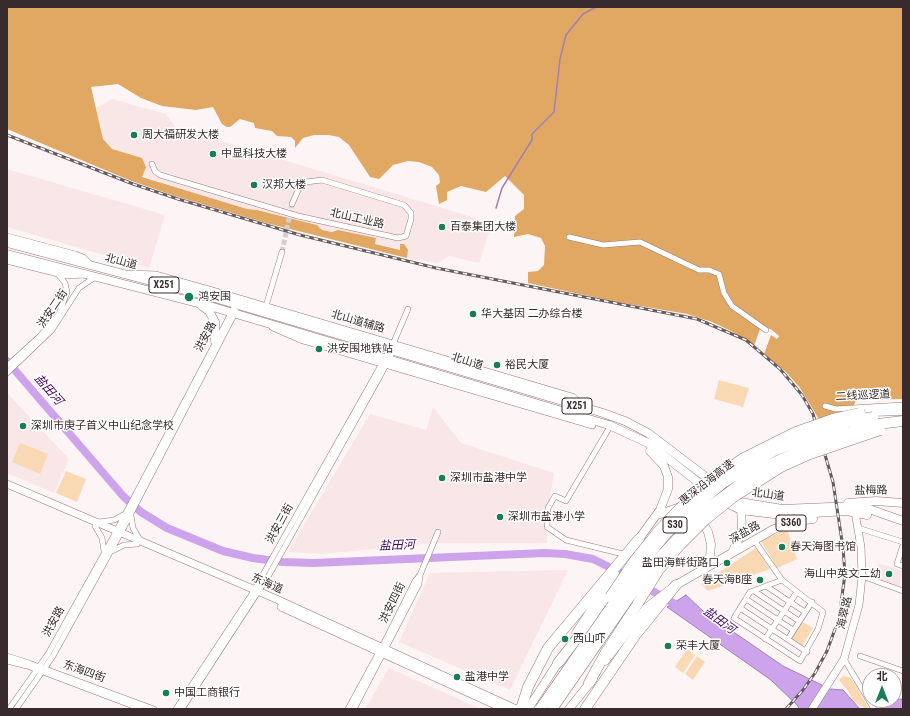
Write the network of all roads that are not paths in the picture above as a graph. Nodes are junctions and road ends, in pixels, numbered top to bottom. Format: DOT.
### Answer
graph roads {
  1 [pos="152,164"];
  2 [pos="292,204"];
  3 [pos="7,237"];
  4 [pos="570,237"];
  5 [pos="7,243"];
  6 [pos="282,252"];
  7 [pos="7,254"];
  8 [pos="7,260"];
  9 [pos="89,264"];
  10 [pos="58,274"];
  11 [pos="88,274"];
  12 [pos="100,277"];
  13 [pos="198,303"];
  14 [pos="238,303"];
  15 [pos="266,306"];
  16 [pos="408,309"];
  17 [pos="233,313"];
  18 [pos="766,330"];
  19 [pos="215,341"];
  20 [pos="392,348"];
  21 [pos="19,360"];
  22 [pos="385,362"];
  23 [pos="7,366"];
  24 [pos="7,373"];
  25 [pos="491,396"];
  26 [pos="511,396"];
  27 [pos="903,404"];
  28 [pos="825,406"];
  29 [pos="903,410"];
  30 [pos="564,412"];
  31 [pos="875,421"];
  32 [pos="903,422"];
  33 [pos="592,425"];
  34 [pos="608,430"];
  35 [pos="7,484"];
  36 [pos="7,489"];
  37 [pos="138,496"];
  38 [pos="724,502"];
  39 [pos="903,503"];
  40 [pos="684,506"];
  41 [pos="741,506"];
  42 [pos="840,506"];
  43 [pos="130,511"];
  44 [pos="855,512"];
  45 [pos="819,513"];
  46 [pos="655,516"];
  47 [pos="798,521"];
  48 [pos="903,521"];
  49 [pos="96,524"];
  50 [pos="903,527"];
  51 [pos="858,528"];
  52 [pos="438,532"];
  53 [pos="118,533"];
  54 [pos="639,539"];
  55 [pos="754,540"];
  56 [pos="903,542"];
  57 [pos="140,543"];
  58 [pos="903,545"];
  59 [pos="111,552"];
  60 [pos="733,552"];
  61 [pos="104,554"];
  62 [pos="625,557"];
  63 [pos="903,566"];
  64 [pos="703,570"];
  65 [pos="862,576"];
  66 [pos="607,579"];
  67 [pos="782,580"];
  68 [pos="676,586"];
  69 [pos="766,586"];
  70 [pos="903,590"];
  71 [pos="754,591"];
  72 [pos="797,592"];
  73 [pos="255,593"];
  74 [pos="746,599"];
  75 [pos="790,602"];
  76 [pos="812,602"];
  77 [pos="656,604"];
  78 [pos="740,608"];
  79 [pos="784,611"];
  80 [pos="805,612"];
  81 [pos="778,620"];
  82 [pos="799,621"];
  83 [pos="772,629"];
  84 [pos="793,630"];
  85 [pos="765,639"];
  86 [pos="788,639"];
  87 [pos="383,651"];
  88 [pos="807,652"];
  89 [pos="7,656"];
  90 [pos="860,656"];
  91 [pos="844,659"];
  92 [pos="7,661"];
  93 [pos="558,663"];
  94 [pos="41,669"];
  95 [pos="903,671"];
  96 [pos="589,683"];
  97 [pos="862,687"];
  98 [pos="10,709"];
  99 [pos="16,709"];
  100 [pos="141,709"];
  101 [pos="154,709"];
  102 [pos="176,709"];
  103 [pos="182,709"];
  104 [pos="348,709"];
  105 [pos="354,709"];
  106 [pos="504,709"];
  107 [pos="516,709"];
  108 [pos="521,709"];
  109 [pos="528,709"];
  110 [pos="540,709"];
  111 [pos="552,709"];
  112 [pos="569,709"];
  113 [pos="585,709"];
  114 [pos="812,709"];
  1 -- 2 [label="street, 北山工业路"];
  3 -- 9 [label="street"];
  4 -- 18 [label="street"];
  5 -- 9 [label="main road, 北山道 / X251"];
  6 -- 15 [label="street"];
  7 -- 11 [label="main road, 北山道 / X251"];
  8 -- 10 [label="street"];
  9 -- 14 [label="main road, 北山道 / X251"];
  10 -- 11 [label="street"];
  10 -- 21 [label="street, 洪安二街"];
  11 -- 12 [label="main road, 北山道 / X251"];
  12 -- 13 [label="main road, 北山道 / X251"];
  12 -- 21 [label="street, 洪安二街"];
  13 -- 17 [label="main road, 北山道 / X251"];
  13 -- 19 [label="main road"];
  14 -- 15 [label="street, 北山道辅路"];
  14 -- 17 [label="street, 洪安路"];
  14 -- 20 [label="main road, 北山道 / X251"];
  15 -- 20 [label="street, 北山道辅路"];
  16 -- 20 [label="street, 洪安三街"];
  17 -- 19 [label="street, 洪安路"];
  17 -- 22 [label="main road, 北山道 / X251"];
  17 -- 37 [label="street, 洪安路"];
  19 -- 37 [label="street, 洪安路"];
  20 -- 22 [label="street, 洪安三街"];
  20 -- 41 [label="main road, 北山道 / X251"];
  21 -- 23 [label="street, 洪安二街"];
  21 -- 24 [label="street, 洪安二街"];
  22 -- 25 [label="street"];
  22 -- 26 [label="main road, 北山道 / X251"];
  22 -- 73 [label="street, 洪安三街"];
  25 -- 26 [label="main road"];
  25 -- 33 [label="street"];
  26 -- 30 [label="main road, 北山道 / X251"];
  27 -- 28 [label="street, 二线巡逻道"];
  29 -- 31 [label="highway"];
  30 -- 33 [label="main road"];
  30 -- 38 [label="main road, 北山道 / X251"];
  31 -- 32 [label="highway"];
  31 -- 93 [label="highway, bridge"];
  31 -- 96 [label="highway, bridge"];
  31 -- 110 [label="highway, 惠深沿海高速 / S30, bridge"];
  31 -- 111 [label="highway, 惠深沿海高速 / S30, bridge"];
  33 -- 34 [label="main road"];
  34 -- 46 [label="main road"];
  34 -- 62 [label="street"];
  35 -- 49 [label="street, 东海道"];
  36 -- 49 [label="street, 东海道"];
  37 -- 43 [label="street, 洪安路"];
  38 -- 40 [label="main road"];
  38 -- 41 [label="main road"];
  39 -- 42 [label="main road, 盐梅路"];
  40 -- 46 [label="main road"];
  40 -- 64 [label="main road"];
  41 -- 42 [label="main road, 北山道 / X251"];
  41 -- 45 [label="main road, 北山道 / X251"];
  41 -- 60 [label="main road"];
  42 -- 48 [label="main road, 北山道 / X251"];
  43 -- 49 [label="street"];
  43 -- 53 [label="street, 洪安路"];
  43 -- 57 [label="street"];
  44 -- 45 [label="main road, 北山道 / X251"];
  44 -- 47 [label="main road, 深盐路 / S360"];
  44 -- 50 [label="main road, 北山道 / X251"];
  44 -- 51 [label="street, 海翠路"];
  45 -- 47 [label="main road"];
  46 -- 54 [label="main road"];
  47 -- 55 [label="main road, 深盐路 / S360"];
  49 -- 53 [label="street, 东海道"];
  49 -- 61 [label="street"];
  51 -- 56 [label="street"];
  51 -- 65 [label="street, 海翠路"];
  52 -- 87 [label="street, 洪安四街"];
  53 -- 57 [label="street, 东海道"];
  53 -- 59 [label="street, 洪安路"];
  53 -- 61 [label="street, 洪安路"];
  54 -- 62 [label="highway"];
  55 -- 60 [label="main road, 深盐路 / S360"];
  55 -- 67 [label="street"];
  57 -- 59 [label="street"];
  57 -- 73 [label="street, 东海道"];
  58 -- 63 [label="street"];
  59 -- 94 [label="street, 洪安路"];
  60 -- 64 [label="main road, 深盐路 / S360"];
  61 -- 94 [label="street, 洪安路"];
  62 -- 66 [label="highway"];
  64 -- 68 [label="main road, 深盐路 / S360"];
  65 -- 70 [label="street"];
  65 -- 91 [label="street, 海翠路"];
  66 -- 93 [label="main road"];
  66 -- 108 [label="highway"];
  67 -- 69 [label="street"];
  67 -- 72 [label="street"];
  68 -- 77 [label="highway"];
  69 -- 71 [label="street"];
  69 -- 75 [label="street"];
  71 -- 74 [label="street"];
  71 -- 79 [label="street"];
  72 -- 75 [label="street"];
  72 -- 76 [label="street"];
  73 -- 87 [label="street, 东海道"];
  73 -- 102 [label="street, 洪安三街"];
  73 -- 103 [label="street, 洪安三街"];
  74 -- 78 [label="street"];
  74 -- 81 [label="street"];
  75 -- 79 [label="street"];
  75 -- 80 [label="street"];
  76 -- 80 [label="street"];
  76 -- 88 [label="street"];
  77 -- 96 [label="main road"];
  77 -- 113 [label="highway"];
  78 -- 83 [label="street"];
  78 -- 85 [label="street"];
  79 -- 81 [label="street"];
  79 -- 82 [label="street"];
  80 -- 82 [label="street"];
  81 -- 83 [label="street"];
  81 -- 84 [label="street"];
  82 -- 84 [label="street"];
  83 -- 85 [label="street"];
  83 -- 86 [label="street"];
  84 -- 86 [label="street"];
  85 -- 88 [label="street"];
  86 -- 88 [label="street"];
  87 -- 104 [label="street, 洪安四街"];
  87 -- 105 [label="street, 洪安四街"];
  87 -- 106 [label="street, 东海道"];
  87 -- 107 [label="street, 东海道"];
  89 -- 94 [label="street, 东海四街"];
  90 -- 95 [label="street"];
  91 -- 97 [label="street"];
  91 -- 114 [label="street, 海翠路"];
  92 -- 94 [label="street, 东海四街"];
  93 -- 109 [label="main road"];
  94 -- 98 [label="street, 洪安路"];
  94 -- 99 [label="street, 洪安路"];
  94 -- 100 [label="street, 东海四街"];
  94 -- 101 [label="street, 东海四街"];
  96 -- 112 [label="main road"];
}
